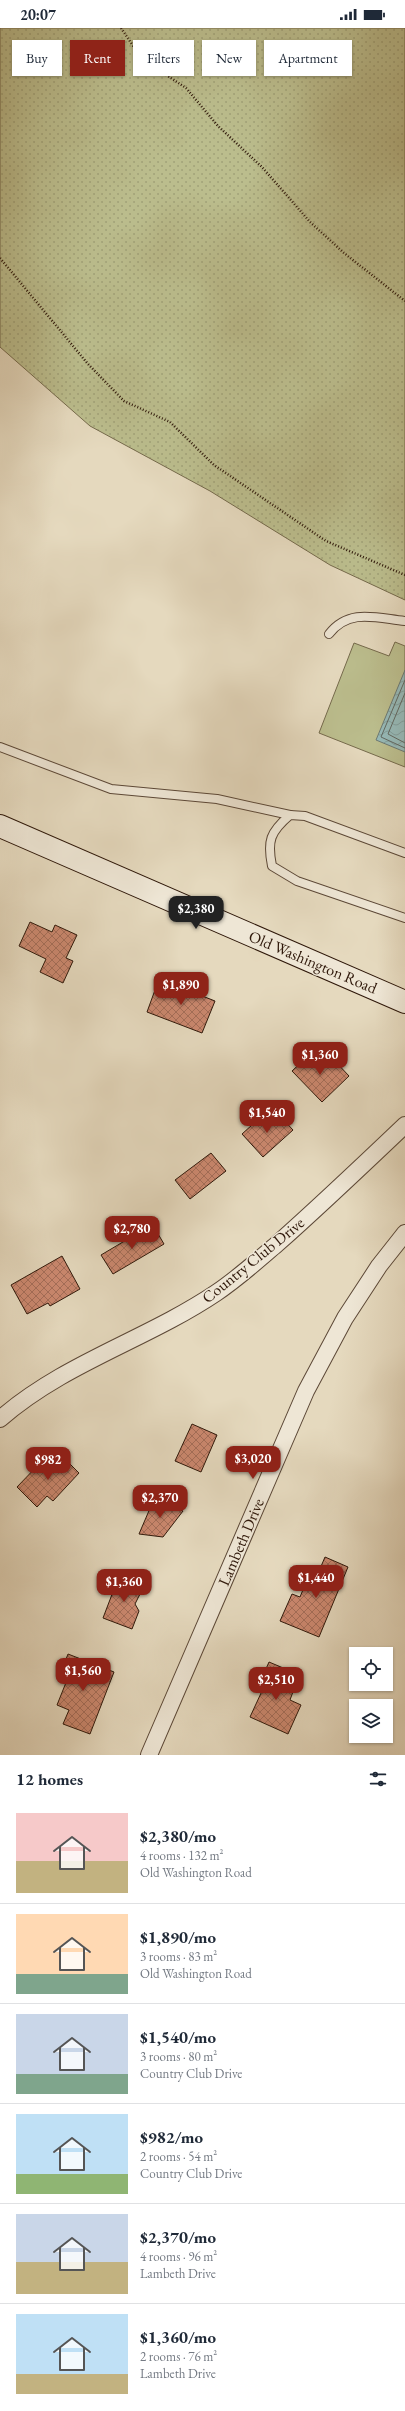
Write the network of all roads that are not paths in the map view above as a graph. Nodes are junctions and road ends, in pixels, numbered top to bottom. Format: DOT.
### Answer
graph roads {
  1 [pos="405,621"];
  2 [pos="329,634"];
  3 [pos="0,747"];
  4 [pos="290,815"];
  5 [pos="0,826"];
  6 [pos="405,853"];
  7 [pos="405,918"];
  8 [pos="405,1002"];
  9 [pos="405,1125"];
  10 [pos="405,1233"];
  11 [pos="0,1419"];
  12 [pos="149,1755"];
  1 -- 2 [label="lane"];
  3 -- 4 [label="lane"];
  4 -- 6 [label="lane"];
  4 -- 7 [label="lane"];
  5 -- 8 [label="street, Old Washington Road"];
  9 -- 11 [label="street, Country Club Drive"];
  10 -- 12 [label="street, Lambeth Drive"];
}
